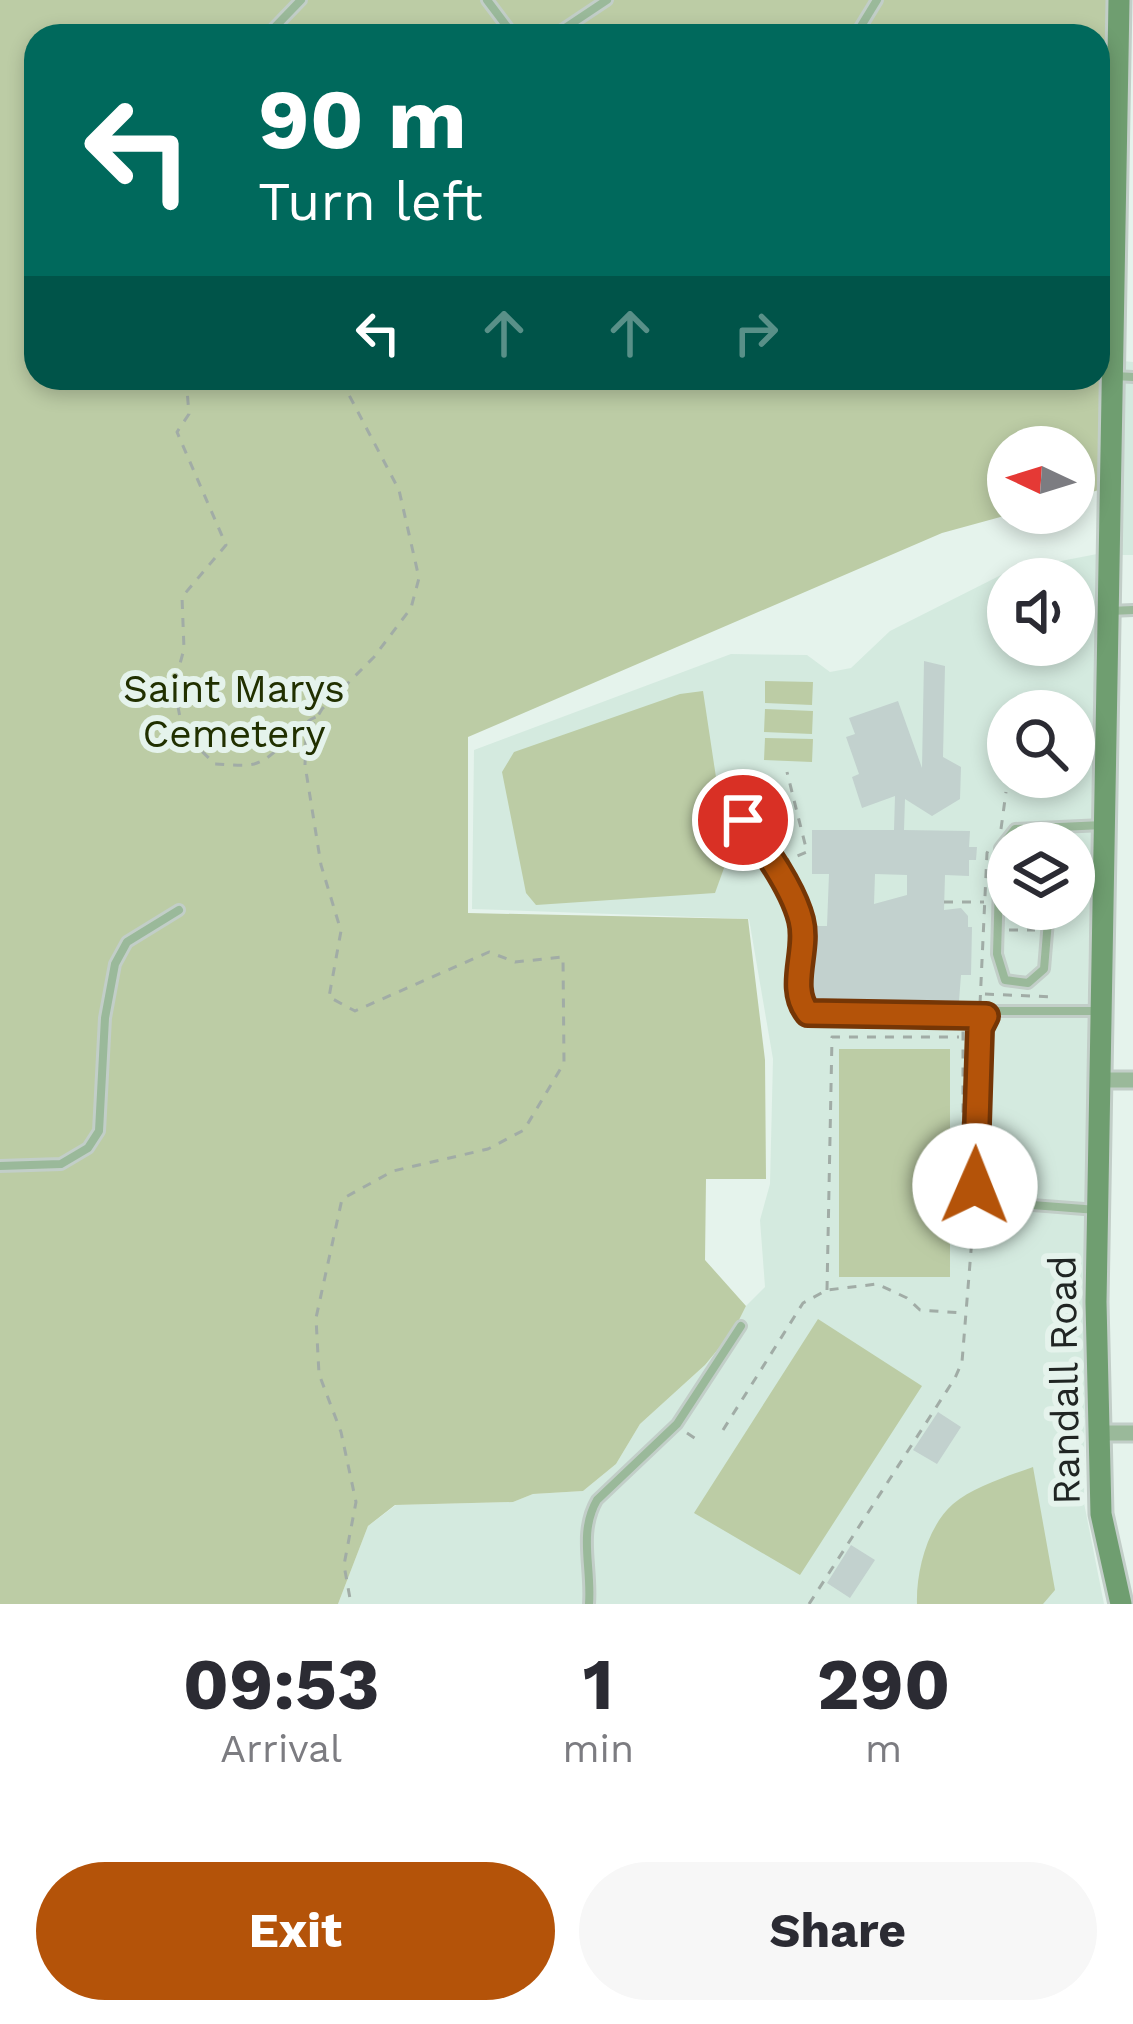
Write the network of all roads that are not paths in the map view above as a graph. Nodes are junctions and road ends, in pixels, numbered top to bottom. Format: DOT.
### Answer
graph roads {
  1 [pos="301,0"];
  2 [pos="607,0"];
  3 [pos="1119,0"];
  4 [pos="278,24"];
  5 [pos="571,24"];
  6 [pos="1124,376"];
  7 [pos="1133,610"];
  8 [pos="1109,611"];
  9 [pos="743,820"];
  10 [pos="1104,825"];
  11 [pos="1095,826"];
  12 [pos="178,910"];
  13 [pos="998,930"];
  14 [pos="1049,930"];
  15 [pos="1102,1011"];
  16 [pos="986,1016"];
  17 [pos="1101,1080"];
  18 [pos="1133,1080"];
  19 [pos="0,1166"];
  20 [pos="1098,1210"];
  21 [pos="741,1326"];
  22 [pos="1098,1433"];
  23 [pos="1133,1433"];
  24 [pos="589,1604"];
  25 [pos="1121,1604"];
  1 -- 4 [label="lane"];
  2 -- 5 [label="lane"];
  3 -- 6 [label="street, Randall Road"];
  6 -- 8 [label="street, Randall Road"];
  7 -- 8 [label="lane"];
  8 -- 10 [label="street, Randall Road"];
  9 -- 16 [label="lane"];
  10 -- 11 [label="lane"];
  10 -- 15 [label="street, Randall Road"];
  12 -- 19 [label="lane"];
  13 -- 14 [label="lane"];
  15 -- 16 [label="lane"];
  15 -- 17 [label="street, Randall Road"];
  16 -- 20 [label="lane"];
  17 -- 18 [label="street"];
  17 -- 20 [label="street, Randall Road"];
  20 -- 22 [label="street, Randall Road"];
  21 -- 24 [label="lane"];
  22 -- 23 [label="street"];
  22 -- 25 [label="street, Randall Road"];
}
